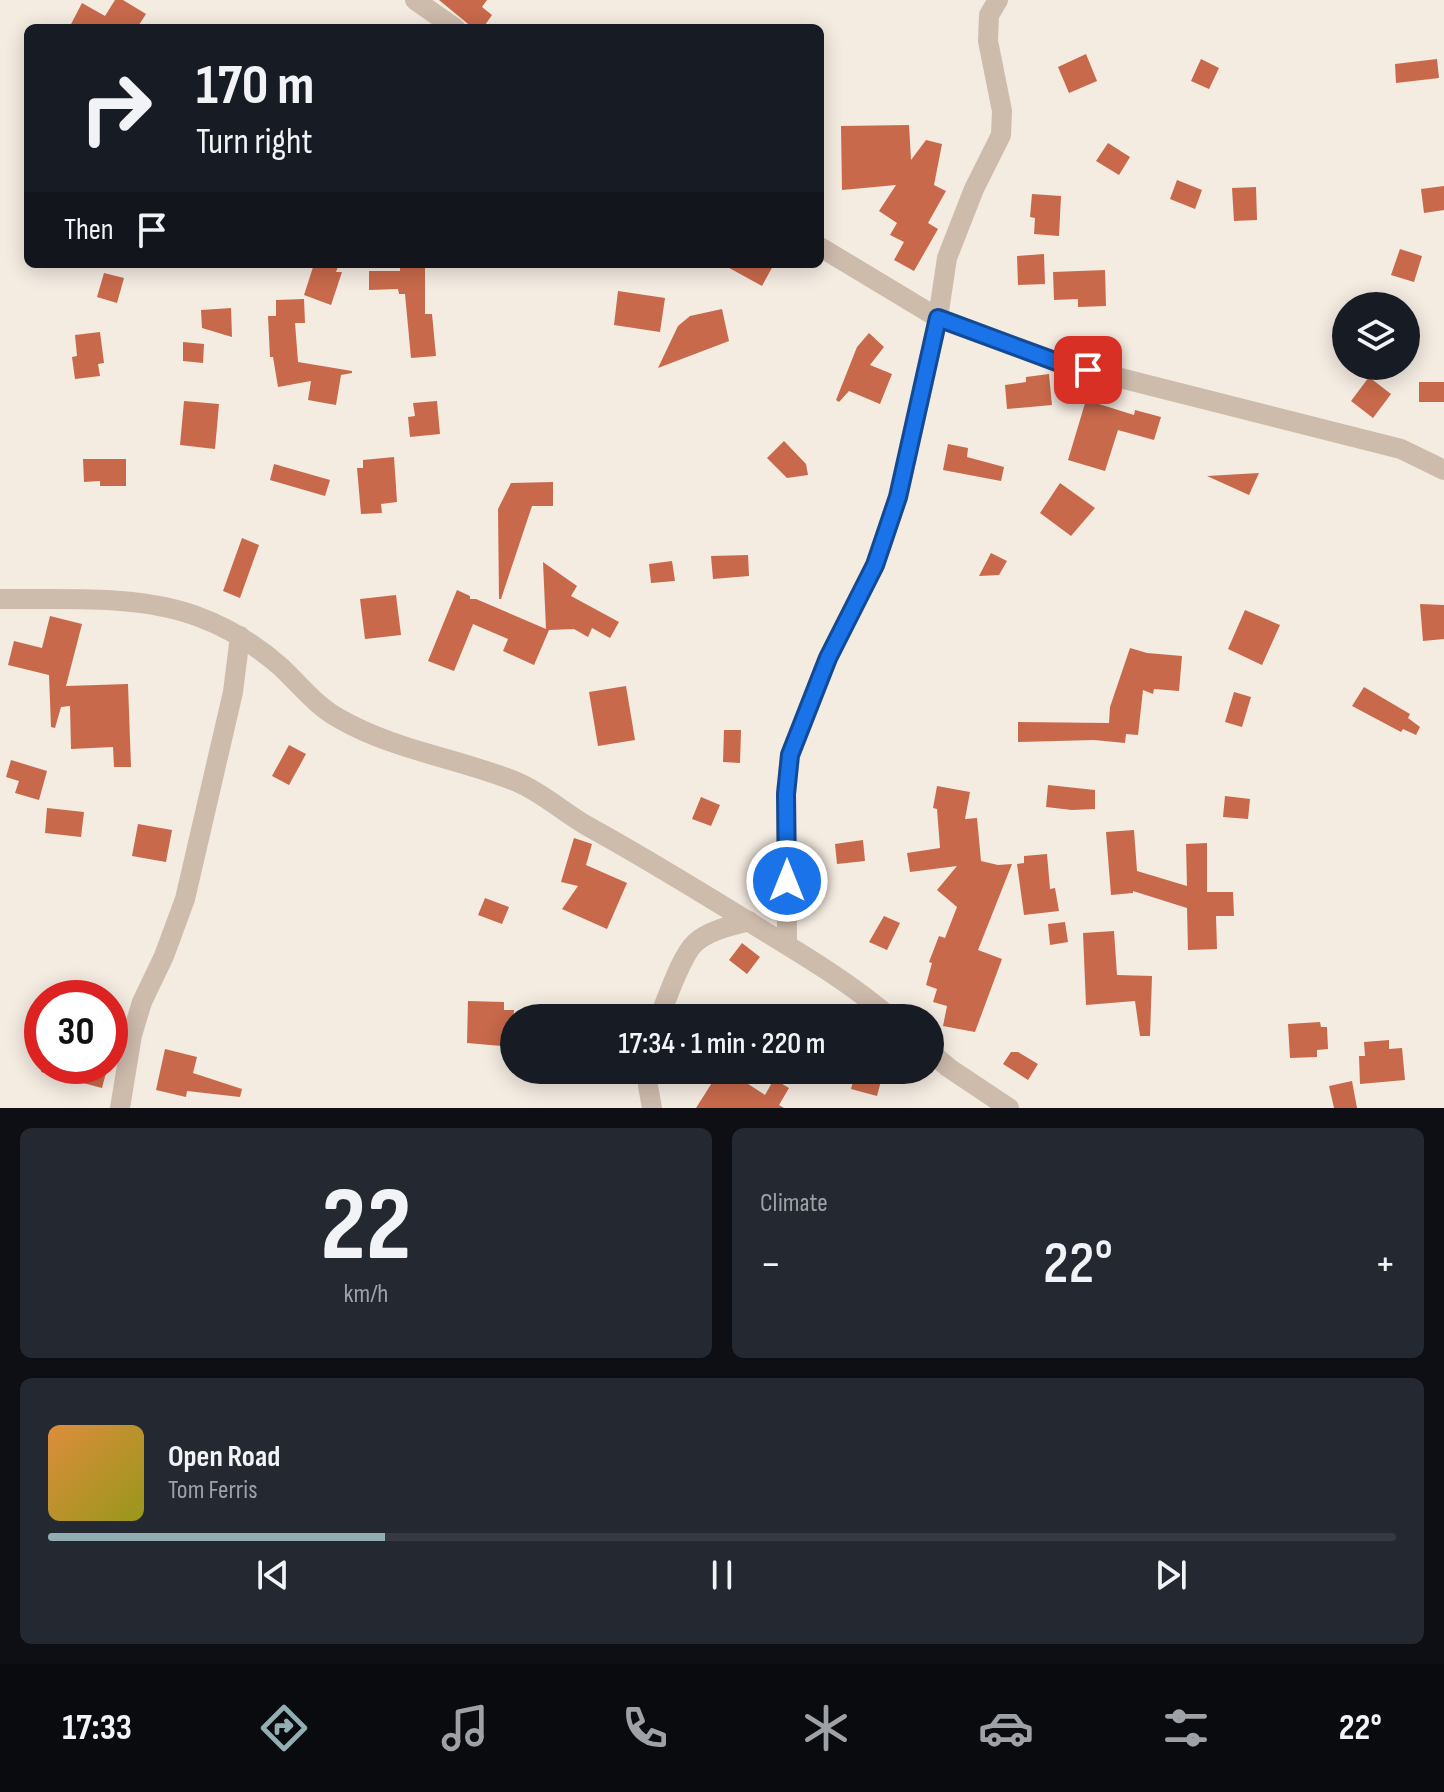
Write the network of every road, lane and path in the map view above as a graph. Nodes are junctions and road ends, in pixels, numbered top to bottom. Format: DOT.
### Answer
graph roads {
  1 [pos="415,0"];
  2 [pos="998,0"];
  3 [pos="449,24"];
  4 [pos="824,249"];
  5 [pos="938,318"];
  6 [pos="1444,470"];
  7 [pos="0,599"];
  8 [pos="240,636"];
  9 [pos="749,921"];
  10 [pos="787,943"];
  11 [pos="664,1004"];
  12 [pos="875,1004"];
  13 [pos="944,1064"];
  14 [pos="648,1084"];
  15 [pos="1006,1107"];
  16 [pos="120,1108"];
  17 [pos="652,1108"];
  1 -- 3 [label="street"];
  2 -- 5 [label="street"];
  4 -- 5 [label="street"];
  5 -- 6 [label="street"];
  5 -- 10 [label="street"];
  7 -- 8 [label="street"];
  8 -- 9 [label="street"];
  8 -- 16 [label="street"];
  9 -- 10 [label="street"];
  9 -- 11 [label="street"];
  10 -- 12 [label="street"];
  13 -- 15 [label="street"];
  14 -- 17 [label="street"];
}
